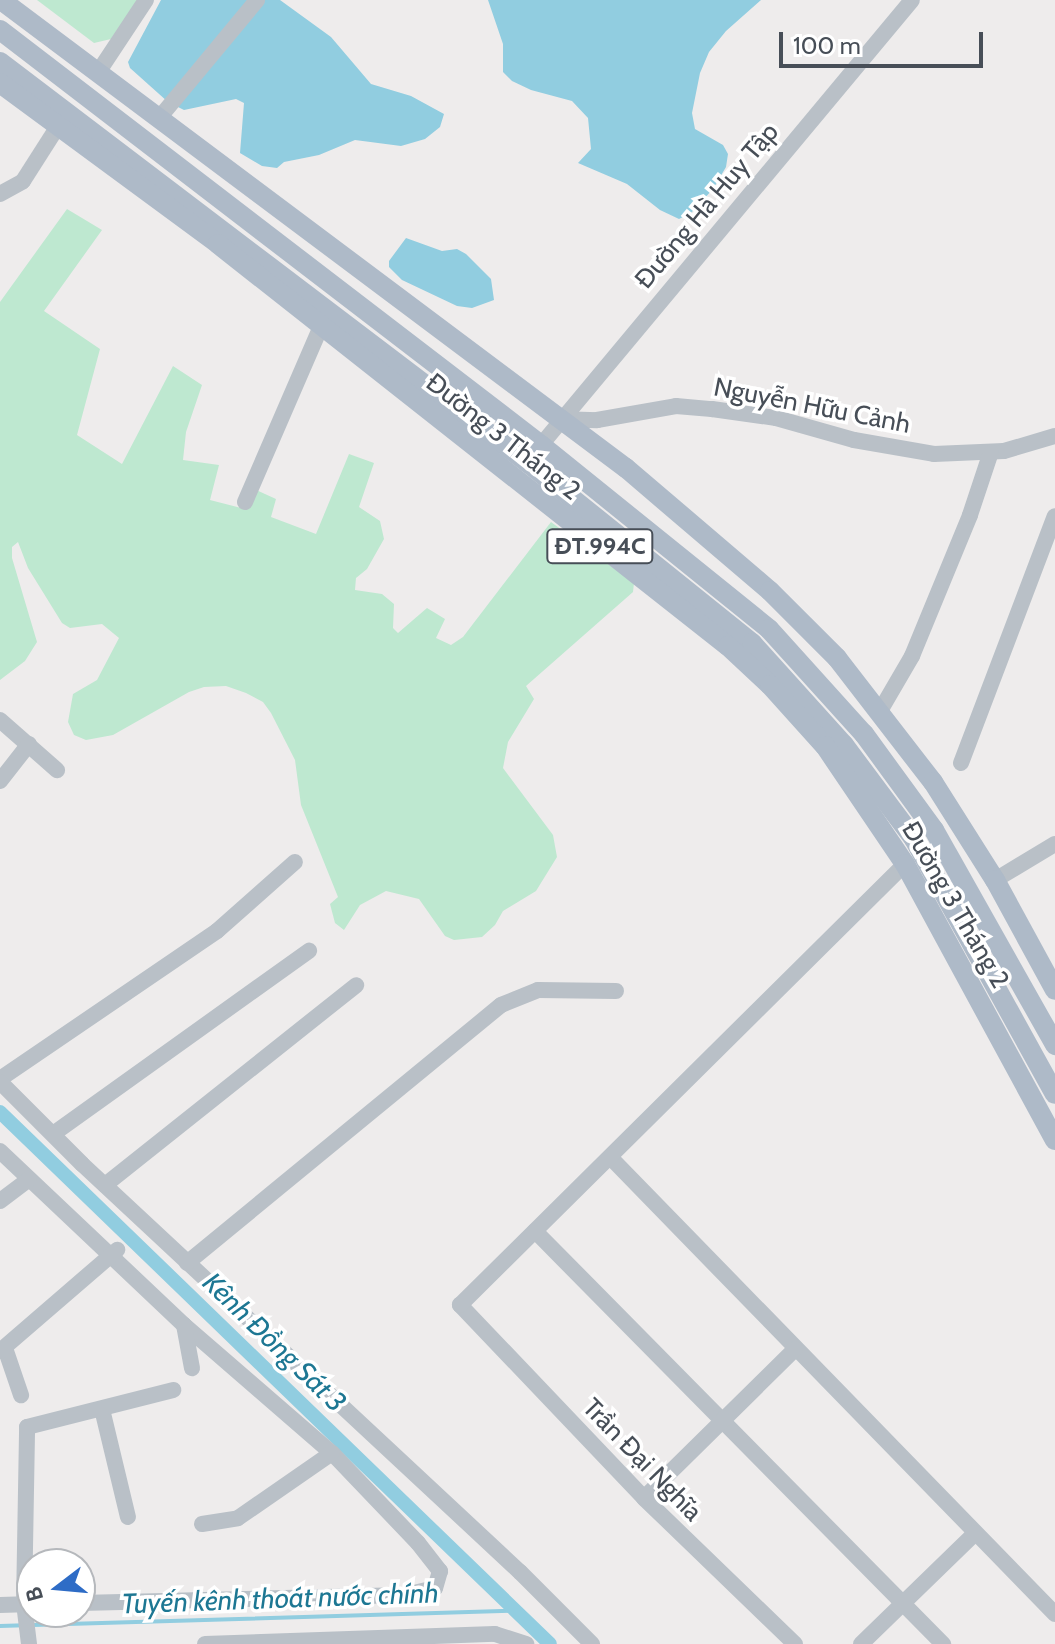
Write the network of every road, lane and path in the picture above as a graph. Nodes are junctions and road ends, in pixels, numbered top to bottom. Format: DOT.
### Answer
graph roads {
  1 [pos="1,0"];
  2 [pos="146,0"];
  3 [pos="257,0"];
  4 [pos="912,0"];
  5 [pos="0,30"];
  6 [pos="0,62"];
  7 [pos="99,71"];
  8 [pos="0,83"];
  9 [pos="131,95"];
  10 [pos="160,117"];
  11 [pos="117,120"];
  12 [pos="58,126"];
  13 [pos="0,194"];
  14 [pos="321,326"];
  15 [pos="559,419"];
  16 [pos="1055,436"];
  17 [pos="541,445"];
  18 [pos="991,452"];
  19 [pos="528,463"];
  20 [pos="515,480"];
  21 [pos="245,502"];
  22 [pos="1055,516"];
  23 [pos="880,711"];
  24 [pos="0,720"];
  25 [pos="29,744"];
  26 [pos="961,763"];
  27 [pos="57,770"];
  28 [pos="0,781"];
  29 [pos="1055,844"];
  30 [pos="295,862"];
  31 [pos="905,864"];
  32 [pos="995,880"];
  33 [pos="309,951"];
  34 [pos="356,985"];
  35 [pos="1055,990"];
  36 [pos="616,991"];
  37 [pos="1055,1045"];
  38 [pos="0,1080"];
  39 [pos="1055,1094"];
  40 [pos="53,1134"];
  41 [pos="1055,1140"];
  42 [pos="0,1151"];
  43 [pos="610,1157"];
  44 [pos="29,1179"];
  45 [pos="105,1185"];
  46 [pos="0,1201"];
  47 [pos="535,1231"];
  48 [pos="114,1254"];
  49 [pos="187,1263"];
  50 [pos="184,1325"];
  51 [pos="2,1349"];
  52 [pos="795,1349"];
  53 [pos="192,1368"];
  54 [pos="173,1390"];
  55 [pos="21,1395"];
  56 [pos="102,1409"];
  57 [pos="721,1420"];
  58 [pos="332,1453"];
  59 [pos="644,1498"];
  60 [pos="128,1517"];
  61 [pos="202,1524"];
  62 [pos="975,1533"];
  63 [pos="28,1548"];
  64 [pos="96,1603"];
  65 [pos="903,1603"];
  66 [pos="1055,1614"];
  67 [pos="374,1640"];
  68 [pos="205,1644"];
  69 [pos="526,1644"];
  70 [pos="592,1644"];
  71 [pos="795,1644"];
  72 [pos="861,1644"];
  73 [pos="943,1644"];
  1 -- 7 [label="main road, Đường 3 Tháng 2 / ĐT.994C"];
  2 -- 7 [label="street"];
  3 -- 10 [label="street"];
  4 -- 15 [label="street, Đường Hà Huy Tập"];
  5 -- 11 [label="main road, Đường 3 Tháng 2 / ĐT.994C"];
  6 -- 19 [label="main road, Đường 3 Tháng 2 / ĐT.994C"];
  7 -- 9 [label="main road, Đường 3 Tháng 2 / ĐT.994C"];
  8 -- 12 [label="main road, Đường 3 Tháng 2 / ĐT.994C"];
  9 -- 10 [label="main road, Đường 3 Tháng 2 / ĐT.994C"];
  9 -- 11 [label="street"];
  10 -- 15 [label="main road, Đường 3 Tháng 2 / ĐT.994C"];
  11 -- 17 [label="main road, Đường 3 Tháng 2 / ĐT.994C"];
  12 -- 13 [label="street"];
  12 -- 14 [label="main road, Đường 3 Tháng 2 / ĐT.994C"];
  14 -- 20 [label="main road, Đường 3 Tháng 2 / ĐT.994C"];
  14 -- 21 [label="street"];
  15 -- 17 [label="street, Đường Hà Huy Tập"];
  15 -- 18 [label="street, Nguyễn Hữu Cảnh"];
  15 -- 23 [label="main road, Đường 3 Tháng 2 / ĐT.994C"];
  16 -- 18 [label="street, Nguyễn Hữu Cảnh"];
  17 -- 19 [label="main road"];
  17 -- 37 [label="main road, Đường 3 Tháng 2 / ĐT.994C"];
  18 -- 23 [label="street"];
  19 -- 20 [label="main road"];
  19 -- 39 [label="main road, Đường 3 Tháng 2 / ĐT.994C"];
  20 -- 31 [label="main road, Đường 3 Tháng 2 / ĐT.994C"];
  22 -- 26 [label="street"];
  23 -- 32 [label="main road, Đường 3 Tháng 2 / ĐT.994C"];
  24 -- 25 [label="street"];
  25 -- 27 [label="street"];
  25 -- 28 [label="street"];
  29 -- 32 [label="street"];
  30 -- 38 [label="street"];
  31 -- 41 [label="main road, Đường 3 Tháng 2 / ĐT.994C"];
  31 -- 43 [label="street"];
  32 -- 35 [label="main road, Đường 3 Tháng 2 / ĐT.994C"];
  33 -- 40 [label="street"];
  34 -- 45 [label="street"];
  36 -- 49 [label="street"];
  38 -- 40 [label="street"];
  40 -- 45 [label="street"];
  42 -- 44 [label="street"];
  43 -- 47 [label="street"];
  43 -- 52 [label="street"];
  44 -- 46 [label="street"];
  44 -- 48 [label="street"];
  45 -- 49 [label="street"];
  47 -- 57 [label="street"];
  47 -- 59 [label="street, Trần Đại Nghĩa"];
  48 -- 50 [label="street"];
  48 -- 51 [label="street"];
  49 -- 70 [label="street"];
  50 -- 53 [label="street"];
  50 -- 58 [label="street"];
  51 -- 55 [label="street"];
  52 -- 57 [label="street"];
  52 -- 62 [label="street"];
  54 -- 56 [label="street"];
  56 -- 60 [label="street"];
  56 -- 63 [label="street"];
  57 -- 59 [label="street"];
  57 -- 65 [label="street"];
  58 -- 61 [label="street"];
  58 -- 64 [label="street"];
  59 -- 71 [label="street, Trần Đại Nghĩa"];
  62 -- 65 [label="street"];
  62 -- 66 [label="street"];
  65 -- 72 [label="street"];
  65 -- 73 [label="street"];
  67 -- 68 [label="street"];
  67 -- 69 [label="street"];
}
